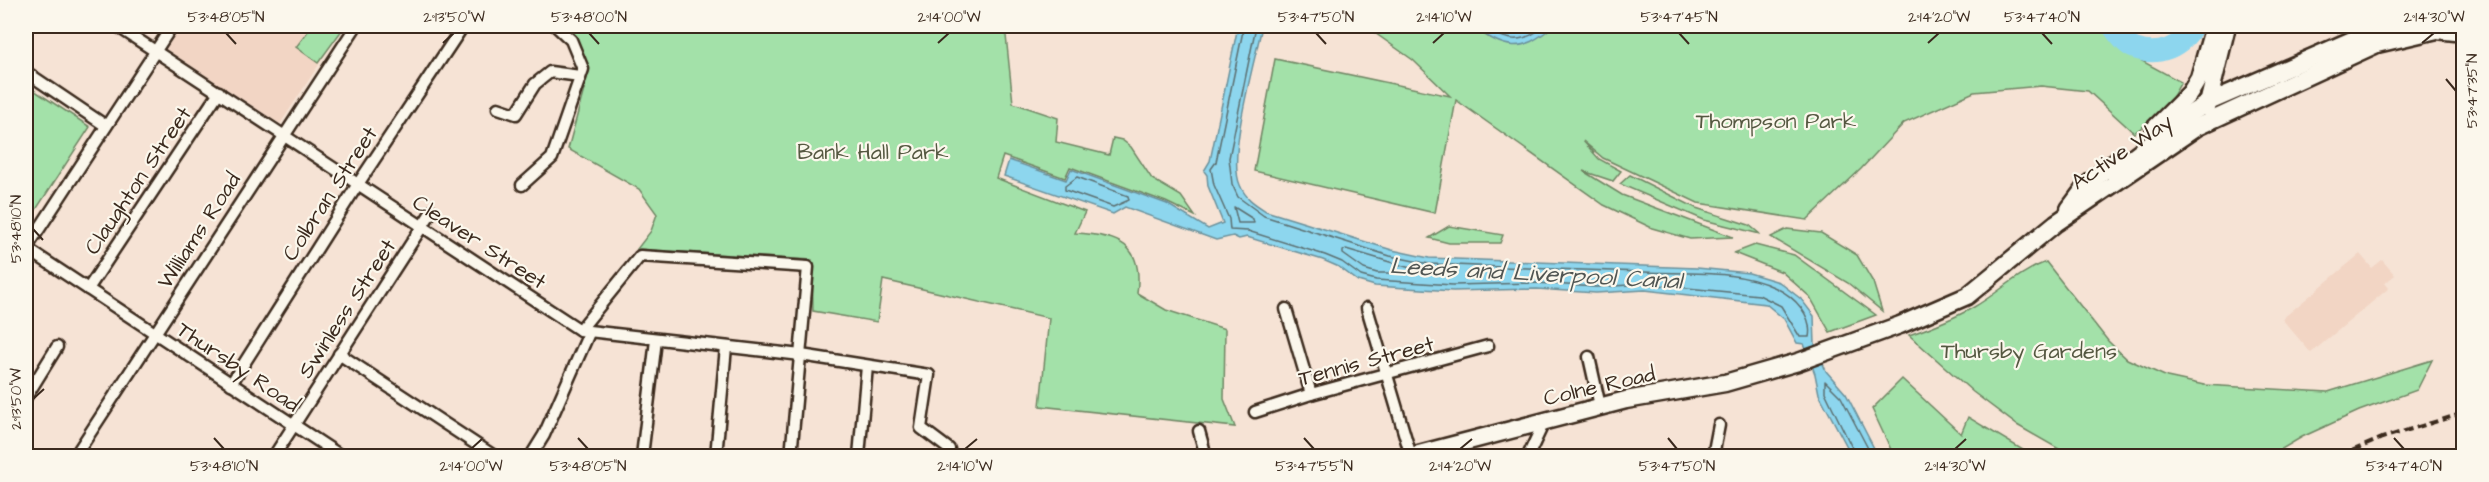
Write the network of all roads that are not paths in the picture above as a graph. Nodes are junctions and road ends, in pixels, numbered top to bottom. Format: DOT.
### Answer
graph roads {
  1 [pos="117,26"];
  2 [pos="172,26"];
  3 [pos="356,26"];
  4 [pos="463,26"];
  5 [pos="556,26"];
  6 [pos="2214,26"];
  7 [pos="2227,26"];
  8 [pos="2395,26"];
  9 [pos="2463,33"];
  10 [pos="155,51"];
  11 [pos="26,72"];
  12 [pos="580,76"];
  13 [pos="2199,78"];
  14 [pos="219,92"];
  15 [pos="2209,102"];
  16 [pos="498,108"];
  17 [pos="2234,108"];
  18 [pos="106,126"];
  19 [pos="2197,127"];
  20 [pos="283,135"];
  21 [pos="358,184"];
  22 [pos="522,185"];
  23 [pos="2072,204"];
  24 [pos="432,211"];
  25 [pos="2056,223"];
  26 [pos="422,226"];
  27 [pos="26,248"];
  28 [pos="88,289"];
  29 [pos="1367,308"];
  30 [pos="1286,309"];
  31 [pos="584,332"];
  32 [pos="154,333"];
  33 [pos="656,340"];
  34 [pos="1488,346"];
  35 [pos="57,347"];
  36 [pos="726,347"];
  37 [pos="339,354"];
  38 [pos="801,355"];
  39 [pos="1588,357"];
  40 [pos="867,366"];
  41 [pos="1387,375"];
  42 [pos="231,384"];
  43 [pos="1311,394"];
  44 [pos="26,397"];
  45 [pos="1600,406"];
  46 [pos="1256,412"];
  47 [pos="1545,420"];
  48 [pos="293,426"];
  49 [pos="1719,426"];
  50 [pos="1199,431"];
  51 [pos="949,449"];
  52 [pos="75,456"];
  53 [pos="274,456"];
  54 [pos="341,456"];
  55 [pos="494,456"];
  56 [pos="531,456"];
  57 [pos="642,456"];
  58 [pos="716,456"];
  59 [pos="791,456"];
  60 [pos="859,456"];
  61 [pos="1206,456"];
  62 [pos="1411,456"];
  63 [pos="1528,456"];
  64 [pos="1713,456"];
  1 -- 10 [label="street, Cleaver Street"];
  2 -- 10 [label="street"];
  3 -- 20 [label="street, Williams Road"];
  4 -- 21 [label="street, Colbran Street"];
  5 -- 12 [label="street"];
  6 -- 13 [label="main road"];
  7 -- 15 [label="main road"];
  8 -- 15 [label="main road, Active Way"];
  9 -- 17 [label="main road, Active Way"];
  10 -- 14 [label="street, Cleaver Street"];
  10 -- 18 [label="street"];
  11 -- 18 [label="street"];
  12 -- 16 [label="street"];
  12 -- 22 [label="street"];
  13 -- 15 [label="main road"];
  13 -- 23 [label="main road, Active Way"];
  14 -- 20 [label="street, Cleaver Street"];
  14 -- 28 [label="street, Claughton Street"];
  15 -- 17 [label="main road"];
  15 -- 19 [label="main road"];
  15 -- 23 [label="main road, Active Way"];
  17 -- 19 [label="main road, Active Way"];
  18 -- 27 [label="street"];
  19 -- 25 [label="main road, Active Way"];
  20 -- 21 [label="street, Cleaver Street"];
  20 -- 32 [label="street, Williams Road"];
  21 -- 26 [label="street, Cleaver Street"];
  21 -- 42 [label="street, Colbran Street"];
  23 -- 25 [label="main road, Active Way"];
  24 -- 26 [label="street, Swinless Street"];
  25 -- 45 [label="main road, Colne Road"];
  26 -- 31 [label="street, Cleaver Street"];
  26 -- 37 [label="street, Swinless Street"];
  27 -- 28 [label="street, Thursby Road"];
  28 -- 32 [label="street, Thursby Road"];
  29 -- 41 [label="street"];
  30 -- 43 [label="street"];
  31 -- 33 [label="street, Cleaver Street"];
  31 -- 38 [label="street"];
  31 -- 56 [label="street"];
  32 -- 42 [label="street, Thursby Road"];
  32 -- 52 [label="street, Williams Road"];
  33 -- 36 [label="street, Cleaver Street"];
  33 -- 57 [label="street"];
  34 -- 41 [label="street, Tennis Street"];
  35 -- 44 [label="street"];
  36 -- 38 [label="street, Cleaver Street"];
  36 -- 58 [label="street"];
  37 -- 48 [label="street, Swinless Street"];
  37 -- 55 [label="street"];
  38 -- 40 [label="street, Cleaver Street"];
  38 -- 59 [label="street"];
  39 -- 45 [label="street"];
  40 -- 51 [label="street, Cleaver Street"];
  40 -- 60 [label="street"];
  41 -- 43 [label="street, Tennis Street"];
  41 -- 62 [label="street"];
  42 -- 48 [label="street, Thursby Road"];
  43 -- 46 [label="street, Tennis Street"];
  45 -- 47 [label="main road, Colne Road"];
  47 -- 62 [label="main road, Colne Road"];
  47 -- 63 [label="street"];
  48 -- 53 [label="street, Swinless Street"];
  48 -- 54 [label="street, Thursby Road"];
  49 -- 64 [label="street"];
  50 -- 61 [label="street"];
}
